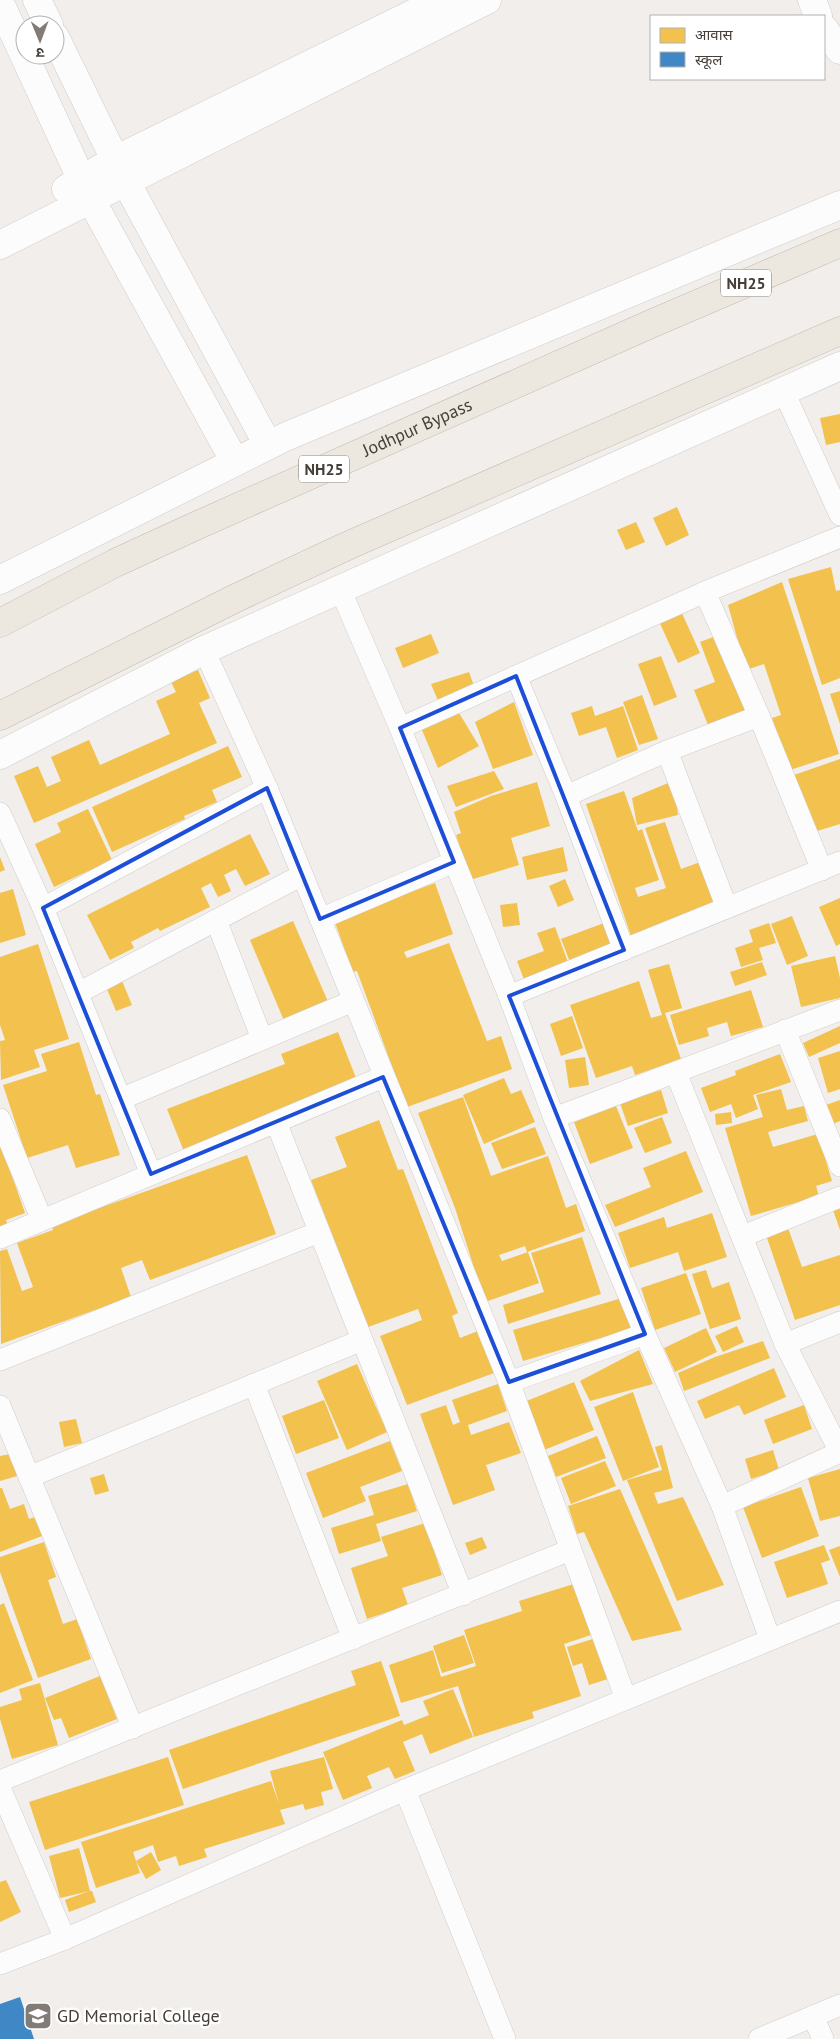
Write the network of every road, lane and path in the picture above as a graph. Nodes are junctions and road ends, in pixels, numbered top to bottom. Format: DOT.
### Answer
graph roads {
  1 [pos="37,0"];
  2 [pos="442,0"];
  3 [pos="487,0"];
  4 [pos="812,0"];
  5 [pos="0,3"];
  6 [pos="44,15"];
  7 [pos="818,15"];
  8 [pos="825,30"];
  9 [pos="840,50"];
  10 [pos="65,57"];
  11 [pos="120,170"];
  12 [pos="86,188"];
  13 [pos="840,205"];
  14 [pos="0,227"];
  15 [pos="840,243"];
  16 [pos="0,245"];
  17 [pos="840,331"];
  18 [pos="840,366"];
  19 [pos="784,392"];
  20 [pos="268,445"];
  21 [pos="235,462"];
  22 [pos="840,515"];
  23 [pos="840,537"];
  24 [pos="0,580"];
  25 [pos="340,589"];
  26 [pos="705,592"];
  27 [pos="0,623"];
  28 [pos="204,650"];
  29 [pos="516,676"];
  30 [pos="0,716"];
  31 [pos="759,716"];
  32 [pos="400,728"];
  33 [pos="667,751"];
  34 [pos="0,755"];
  35 [pos="267,788"];
  36 [pos="566,796"];
  37 [pos="0,813"];
  38 [pos="454,862"];
  39 [pos="831,866"];
  40 [pos="302,875"];
  41 [pos="44,908"];
  42 [pos="727,908"];
  43 [pos="320,919"];
  44 [pos="216,920"];
  45 [pos="624,950"];
  46 [pos="78,994"];
  47 [pos="508,996"];
  48 [pos="353,1001"];
  49 [pos="840,1010"];
  50 [pos="785,1030"];
  51 [pos="262,1039"];
  52 [pos="676,1073"];
  53 [pos="383,1076"];
  54 [pos="121,1099"];
  55 [pos="554,1118"];
  56 [pos="0,1119"];
  57 [pos="276,1122"];
  58 [pos="840,1166"];
  59 [pos="151,1174"];
  60 [pos="840,1197"];
  61 [pos="42,1220"];
  62 [pos="319,1232"];
  63 [pos="743,1236"];
  64 [pos="0,1238"];
  65 [pos="840,1322"];
  66 [pos="645,1334"];
  67 [pos="362,1340"];
  68 [pos="785,1344"];
  69 [pos="0,1360"];
  70 [pos="509,1382"];
  71 [pos="254,1384"];
  72 [pos="0,1406"];
  73 [pos="840,1452"];
  74 [pos="29,1477"];
  75 [pos="722,1506"];
  76 [pos="570,1550"];
  77 [pos="462,1595"];
  78 [pos="840,1610"];
  79 [pos="353,1639"];
  80 [pos="770,1639"];
  81 [pos="626,1699"];
  82 [pos="133,1728"];
  83 [pos="0,1781"];
  84 [pos="0,1788"];
  85 [pos="405,1790"];
  86 [pos="66,1939"];
  87 [pos="0,1964"];
  88 [pos="840,2005"];
  89 [pos="812,2016"];
  90 [pos="505,2039"];
  91 [pos="759,2039"];
  92 [pos="823,2039"];
  1 -- 6 [label="street"];
  2 -- 11 [label="street"];
  3 -- 11 [label="street"];
  4 -- 7 [label="street"];
  5 -- 12 [label="street"];
  8 -- 9 [label="street"];
  10 -- 11 [label="street"];
  11 -- 12 [label="street"];
  11 -- 20 [label="street"];
  12 -- 14 [label="street"];
  12 -- 16 [label="street"];
  12 -- 21 [label="street"];
  13 -- 20 [label="street"];
  15 -- 27 [label="highway, Jodhpur Bypass / NH25"];
  17 -- 30 [label="highway"];
  18 -- 19 [label="street"];
  19 -- 22 [label="street"];
  19 -- 25 [label="street"];
  20 -- 21 [label="street"];
  21 -- 24 [label="street"];
  23 -- 26 [label="street"];
  25 -- 28 [label="street"];
  25 -- 32 [label="street"];
  26 -- 29 [label="street"];
  26 -- 31 [label="street"];
  28 -- 34 [label="street"];
  28 -- 35 [label="street"];
  29 -- 32 [label="street"];
  29 -- 36 [label="street"];
  31 -- 33 [label="street"];
  31 -- 39 [label="street"];
  32 -- 38 [label="street"];
  33 -- 36 [label="street"];
  33 -- 42 [label="street"];
  35 -- 40 [label="street"];
  35 -- 41 [label="street"];
  36 -- 45 [label="street"];
  37 -- 41 [label="street"];
  38 -- 43 [label="street"];
  38 -- 47 [label="street"];
  39 -- 42 [label="street"];
  40 -- 43 [label="street"];
  40 -- 44 [label="street"];
  41 -- 46 [label="street"];
  42 -- 45 [label="street"];
  43 -- 48 [label="street"];
  44 -- 46 [label="street"];
  44 -- 51 [label="street"];
  45 -- 47 [label="street"];
  46 -- 54 [label="street"];
  47 -- 55 [label="street"];
  48 -- 51 [label="street"];
  48 -- 53 [label="street"];
  49 -- 50 [label="street"];
  50 -- 52 [label="street"];
  50 -- 58 [label="street"];
  51 -- 54 [label="street"];
  52 -- 55 [label="street"];
  52 -- 63 [label="street"];
  53 -- 57 [label="street"];
  53 -- 70 [label="street"];
  54 -- 59 [label="street"];
  55 -- 66 [label="street"];
  56 -- 61 [label="street"];
  57 -- 59 [label="street"];
  57 -- 62 [label="street"];
  59 -- 61 [label="street"];
  60 -- 63 [label="street"];
  61 -- 64 [label="street"];
  62 -- 67 [label="street"];
  62 -- 69 [label="street"];
  63 -- 68 [label="street"];
  65 -- 68 [label="street"];
  66 -- 70 [label="street"];
  66 -- 75 [label="street"];
  67 -- 71 [label="street"];
  67 -- 77 [label="street"];
  68 -- 73 [label="street"];
  70 -- 76 [label="street"];
  71 -- 74 [label="street"];
  71 -- 79 [label="street"];
  72 -- 74 [label="street"];
  73 -- 75 [label="street"];
  74 -- 82 [label="street"];
  75 -- 80 [label="street"];
  76 -- 77 [label="street"];
  76 -- 81 [label="street"];
  77 -- 79 [label="street"];
  78 -- 80 [label="street"];
  79 -- 82 [label="street"];
  80 -- 81 [label="street"];
  81 -- 85 [label="street"];
  82 -- 83 [label="street"];
  84 -- 86 [label="street"];
  85 -- 86 [label="street"];
  85 -- 90 [label="street"];
  86 -- 87 [label="street"];
  88 -- 89 [label="street"];
  89 -- 91 [label="street"];
  89 -- 92 [label="street"];
}
